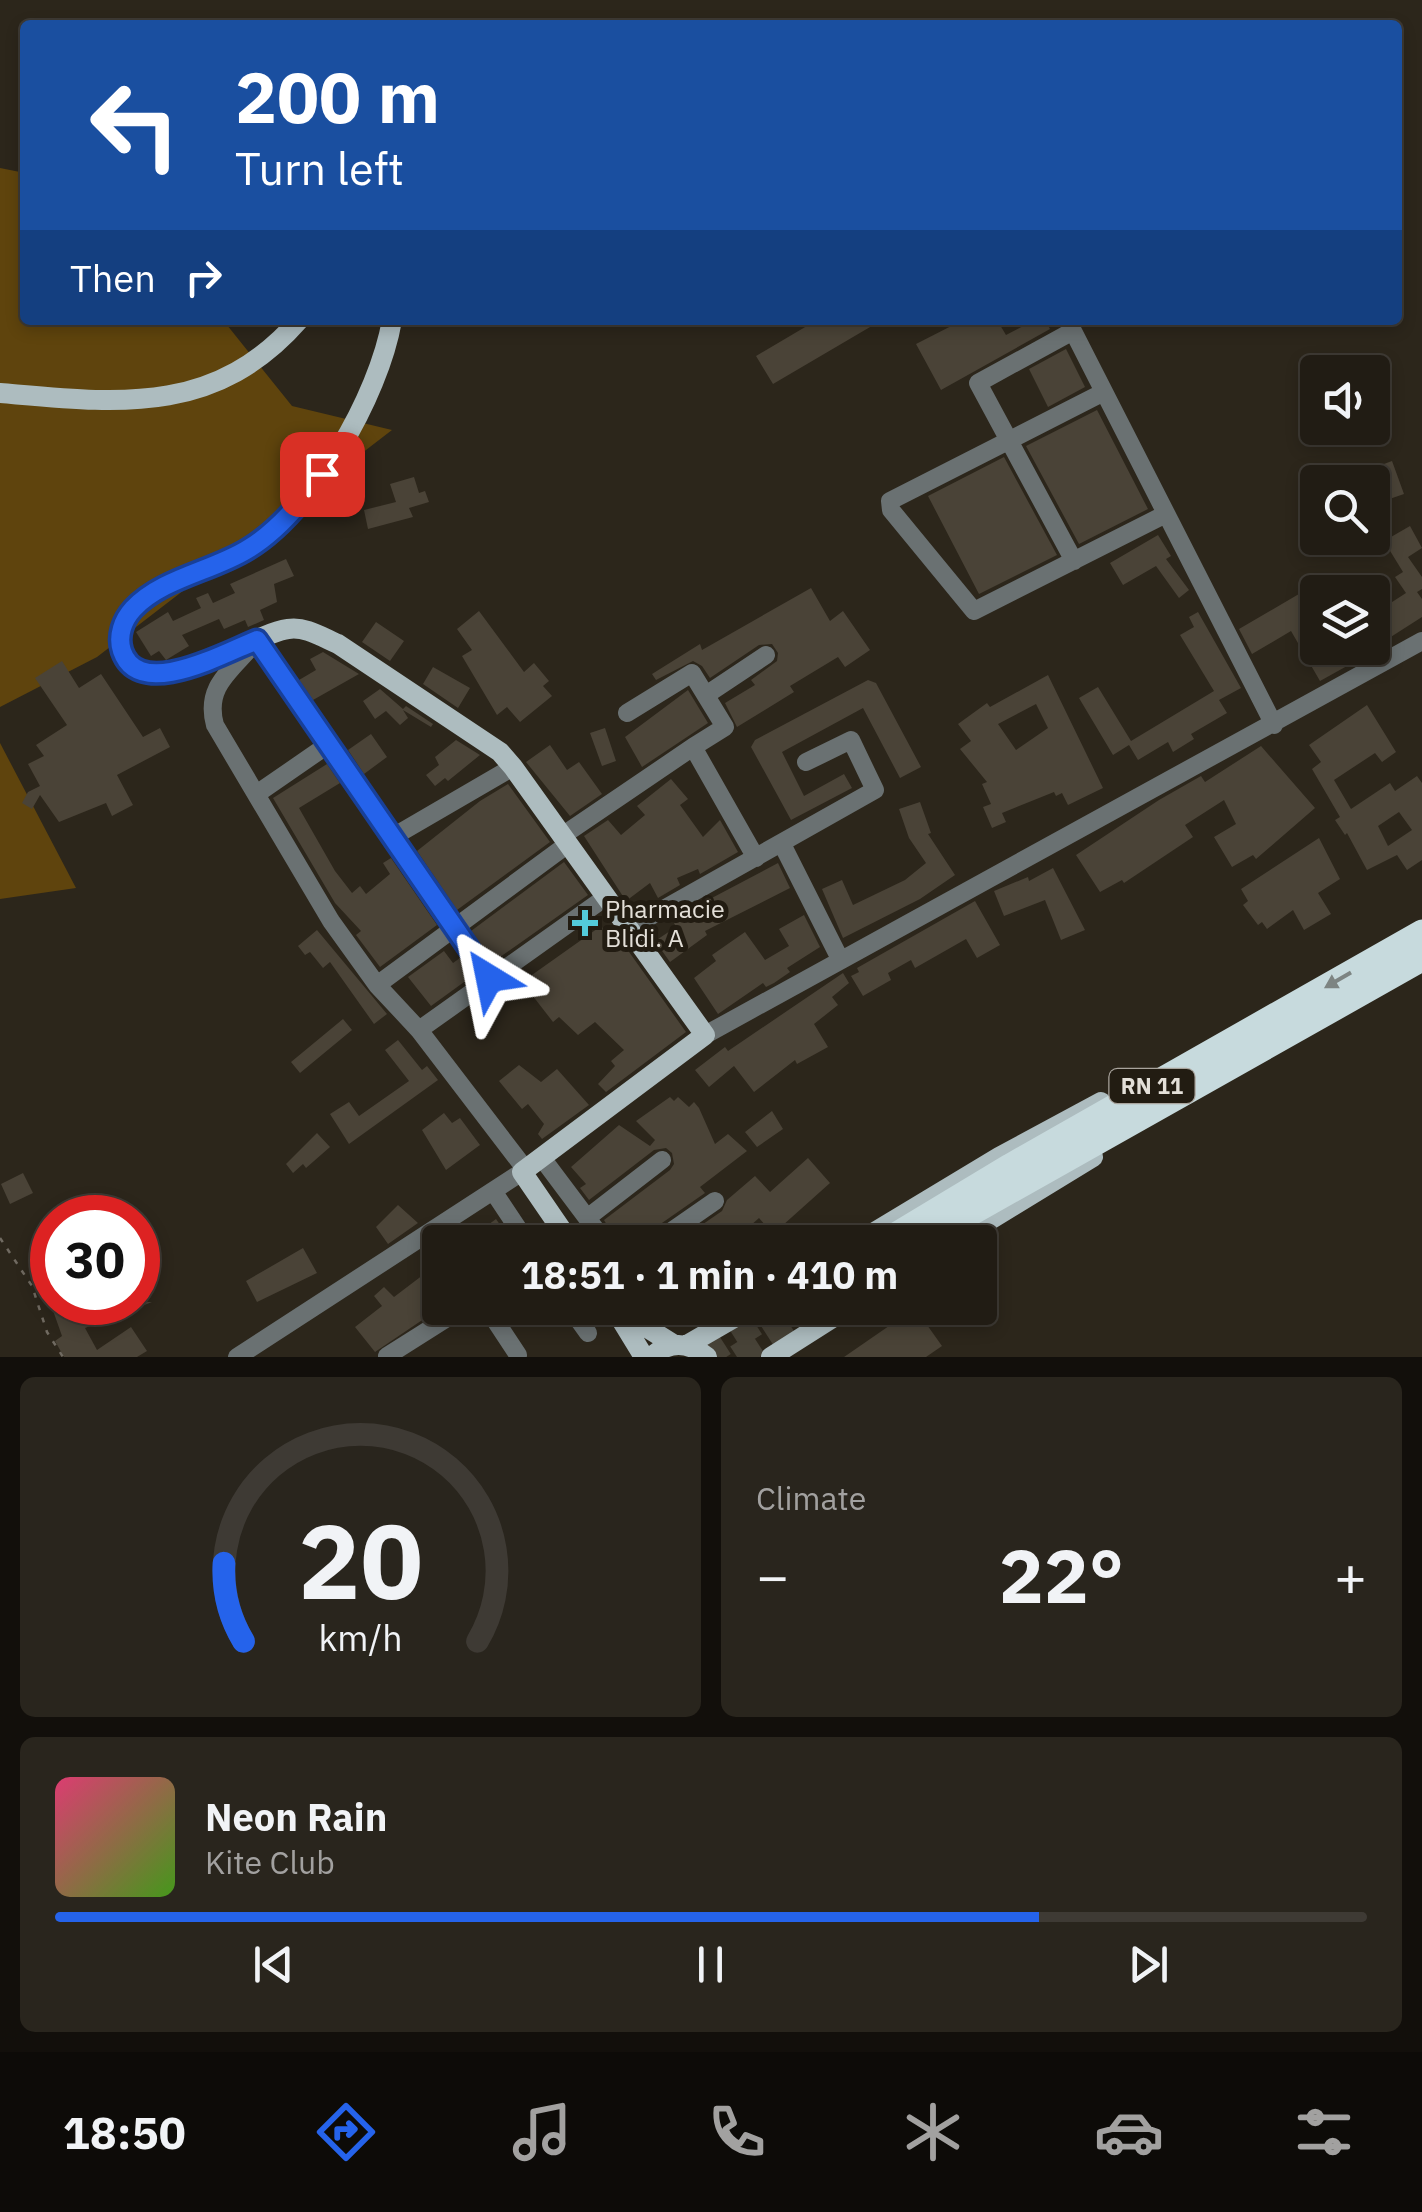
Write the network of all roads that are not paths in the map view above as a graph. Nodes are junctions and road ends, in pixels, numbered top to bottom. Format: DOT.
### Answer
graph roads {
  1 [pos="294,325"];
  2 [pos="390,325"];
  3 [pos="1104,392"];
  4 [pos="0,393"];
  5 [pos="1009,440"];
  6 [pos="1166,514"];
  7 [pos="1074,561"];
  8 [pos="257,640"];
  9 [pos="1422,641"];
  10 [pos="766,655"];
  11 [pos="706,696"];
  12 [pos="626,713"];
  13 [pos="1274,724"];
  14 [pos="329,744"];
  15 [pos="693,748"];
  16 [pos="806,762"];
  17 [pos="513,767"];
  18 [pos="258,794"];
  19 [pos="392,838"];
  20 [pos="565,840"];
  21 [pos="782,844"];
  22 [pos="756,858"];
  23 [pos="606,897"];
  24 [pos="628,929"];
  25 [pos="456,931"];
  26 [pos="1422,932"];
  27 [pos="840,959"];
  28 [pos="1422,959"];
  29 [pos="489,978"];
  30 [pos="378,986"];
  31 [pos="419,1030"];
  32 [pos="1252,1030"];
  33 [pos="705,1035"];
  34 [pos="1237,1066"];
  35 [pos="662,1160"];
  36 [pos="530,1166"];
  37 [pos="493,1191"];
  38 [pos="714,1200"];
  39 [pos="587,1218"];
  40 [pos="516,1225"];
  41 [pos="561,1225"];
  42 [pos="573,1225"];
  43 [pos="592,1225"];
  44 [pos="679,1225"];
  45 [pos="887,1225"];
  46 [pos="912,1225"];
  47 [pos="951,1225"];
  48 [pos="981,1225"];
  49 [pos="435,1325"];
  50 [pos="498,1325"];
  51 [pos="582,1325"];
  52 [pos="625,1325"];
  53 [pos="646,1325"];
  54 [pos="718,1325"];
  55 [pos="821,1325"];
  56 [pos="588,1334"];
  57 [pos="680,1345"];
  58 [pos="518,1355"];
  59 [pos="387,1356"];
  60 [pos="237,1357"];
  61 [pos="647,1357"];
  62 [pos="707,1357"];
  63 [pos="770,1357"];
  1 -- 4 [label="main road"];
  2 -- 8 [label="main road"];
  3 -- 5 [label="street"];
  3 -- 5 [label="street"];
  3 -- 6 [label="street"];
  5 -- 7 [label="street"];
  5 -- 7 [label="street"];
  6 -- 7 [label="street"];
  6 -- 13 [label="street"];
  8 -- 14 [label="street"];
  8 -- 17 [label="main road"];
  8 -- 18 [label="street"];
  9 -- 13 [label="street"];
  10 -- 11 [label="street"];
  11 -- 12 [label="street"];
  11 -- 15 [label="street"];
  13 -- 27 [label="street"];
  14 -- 18 [label="street"];
  14 -- 19 [label="street"];
  15 -- 20 [label="street"];
  15 -- 22 [label="street"];
  16 -- 21 [label="street"];
  17 -- 19 [label="street"];
  17 -- 20 [label="main road"];
  18 -- 30 [label="street"];
  19 -- 25 [label="street"];
  20 -- 23 [label="main road"];
  20 -- 25 [label="street"];
  21 -- 22 [label="street"];
  21 -- 27 [label="street"];
  22 -- 24 [label="street"];
  23 -- 24 [label="main road"];
  23 -- 29 [label="street"];
  24 -- 33 [label="main road"];
  25 -- 29 [label="street"];
  25 -- 30 [label="street"];
  26 -- 32 [label="highway, RN 11, one-way"];
  27 -- 33 [label="street"];
  28 -- 34 [label="highway, RN 11"];
  29 -- 31 [label="street"];
  30 -- 31 [label="street"];
  31 -- 36 [label="street"];
  32 -- 45 [label="main road"];
  32 -- 46 [label="highway, RN 11"];
  33 -- 36 [label="main road"];
  34 -- 47 [label="highway, RN 11"];
  34 -- 48 [label="main road"];
  35 -- 39 [label="street"];
  36 -- 37 [label="street"];
  36 -- 39 [label="street"];
  36 -- 41 [label="main road"];
  36 -- 42 [label="main road"];
  37 -- 40 [label="street"];
  37 -- 60 [label="street"];
  38 -- 44 [label="street"];
  39 -- 43 [label="street"];
  49 -- 59 [label="street"];
  50 -- 58 [label="street"];
  51 -- 56 [label="street"];
  52 -- 61 [label="main road"];
  53 -- 57 [label="main road"];
  54 -- 57 [label="main road"];
  55 -- 63 [label="main road"];
  57 -- 61 [label="main road"];
  57 -- 62 [label="main road"];
}
